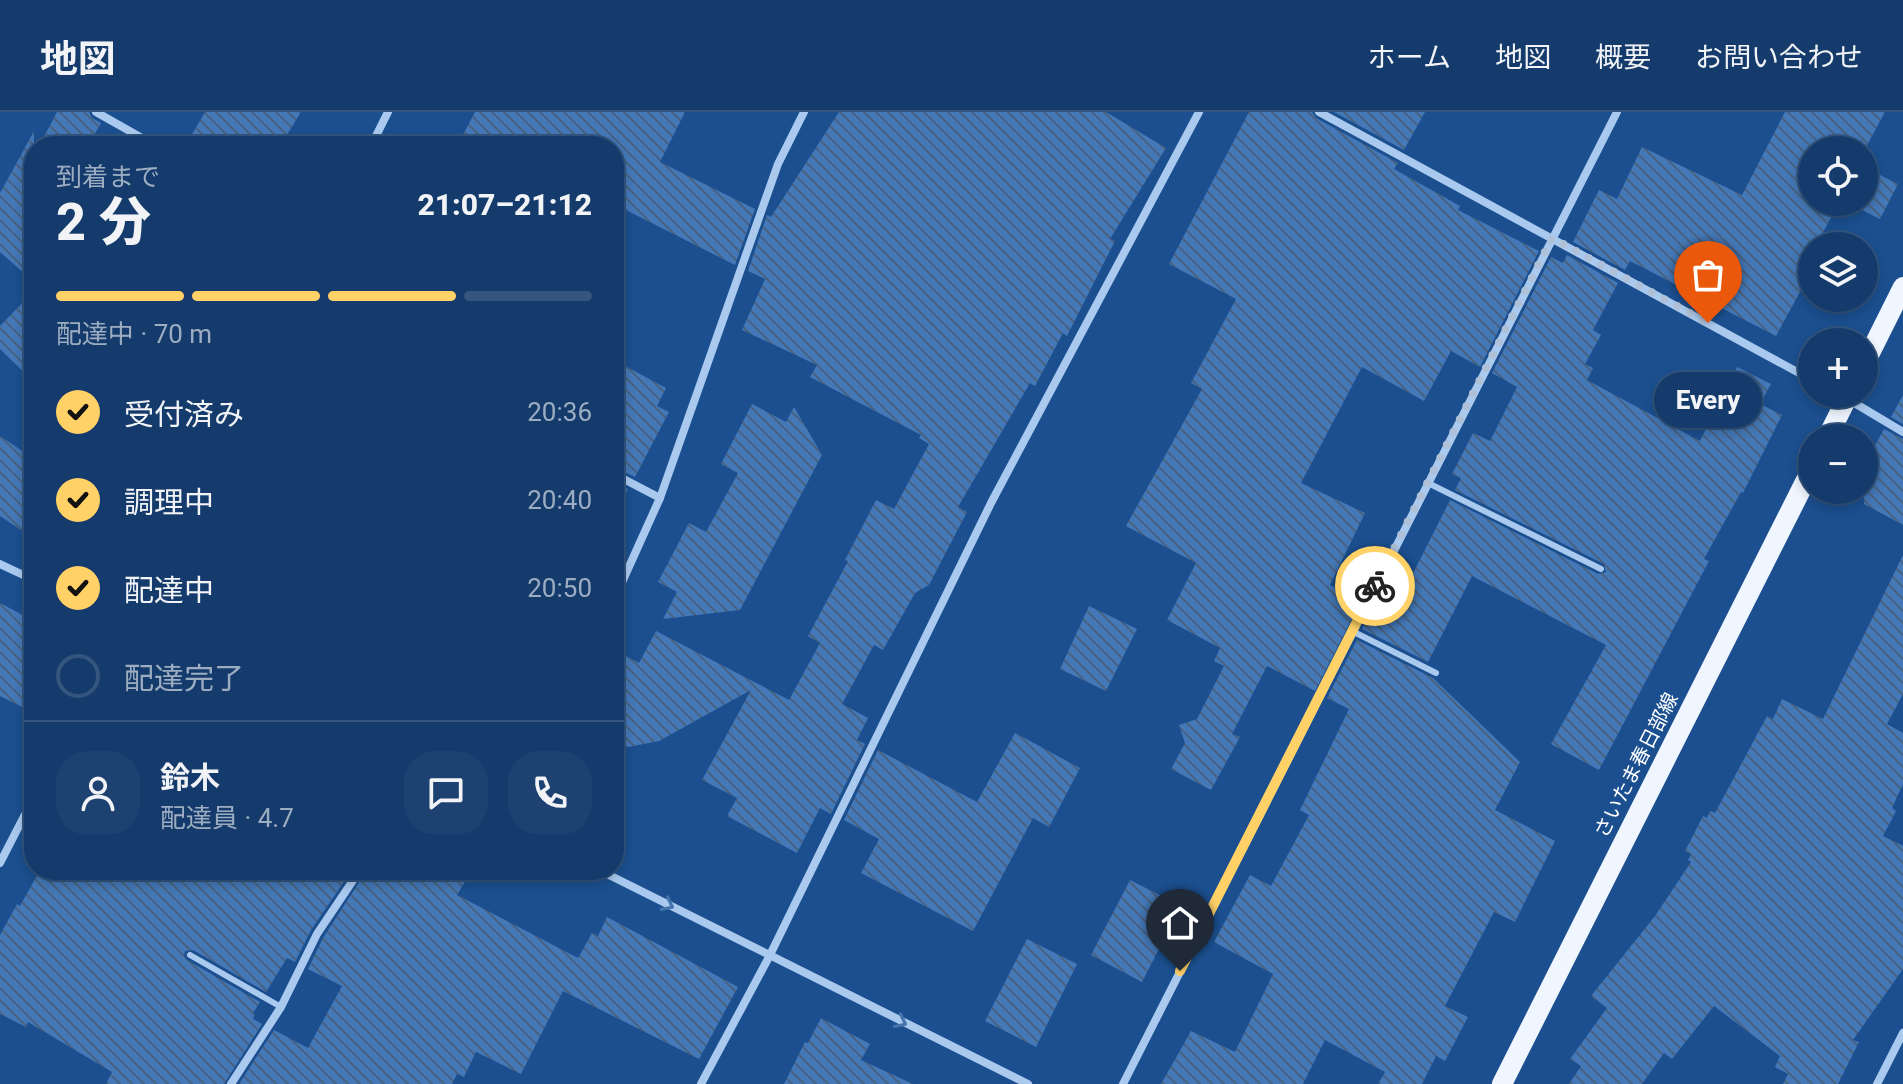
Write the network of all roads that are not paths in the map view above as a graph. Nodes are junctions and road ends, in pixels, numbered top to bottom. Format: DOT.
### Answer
graph roads {
  1 [pos="96,112"];
  2 [pos="388,112"];
  3 [pos="804,112"];
  4 [pos="1199,112"];
  5 [pos="1319,112"];
  6 [pos="1617,112"];
  7 [pos="138,136"];
  8 [pos="376,136"];
  9 [pos="1552,238"];
  10 [pos="1903,287"];
  11 [pos="1878,337"];
  12 [pos="1798,372"];
  13 [pos="1864,408"];
  14 [pos="1903,432"];
  15 [pos="624,479"];
  16 [pos="1428,483"];
  17 [pos="1798,496"];
  18 [pos="660,498"];
  19 [pos="0,564"];
  20 [pos="1601,569"];
  21 [pos="24,575"];
  22 [pos="624,578"];
  23 [pos="1352,631"];
  24 [pos="1436,673"];
  25 [pos="24,816"];
  26 [pos="0,863"];
  27 [pos="353,880"];
  28 [pos="619,880"];
  29 [pos="190,955"];
  30 [pos="769,957"];
  31 [pos="281,1007"];
  32 [pos="1903,1033"];
  33 [pos="231,1084"];
  34 [pos="701,1084"];
  35 [pos="1028,1084"];
  36 [pos="1123,1084"];
  37 [pos="1502,1084"];
  38 [pos="1877,1084"];
  1 -- 7 [label="street"];
  2 -- 8 [label="street"];
  3 -- 18 [label="street"];
  4 -- 30 [label="street"];
  5 -- 9 [label="street"];
  6 -- 9 [label="street"];
  9 -- 12 [label="street"];
  9 -- 16 [label="street"];
  10 -- 11 [label="main road"];
  13 -- 14 [label="street"];
  15 -- 18 [label="street"];
  16 -- 20 [label="lane"];
  16 -- 23 [label="street"];
  17 -- 37 [label="main road, さいたま春日部線"];
  18 -- 22 [label="street"];
  19 -- 21 [label="street"];
  23 -- 24 [label="lane"];
  23 -- 36 [label="street"];
  25 -- 26 [label="street"];
  27 -- 31 [label="street"];
  28 -- 30 [label="street, one-way"];
  29 -- 31 [label="lane"];
  30 -- 34 [label="street"];
  30 -- 35 [label="street, one-way"];
  31 -- 33 [label="street"];
  32 -- 38 [label="street"];
}
